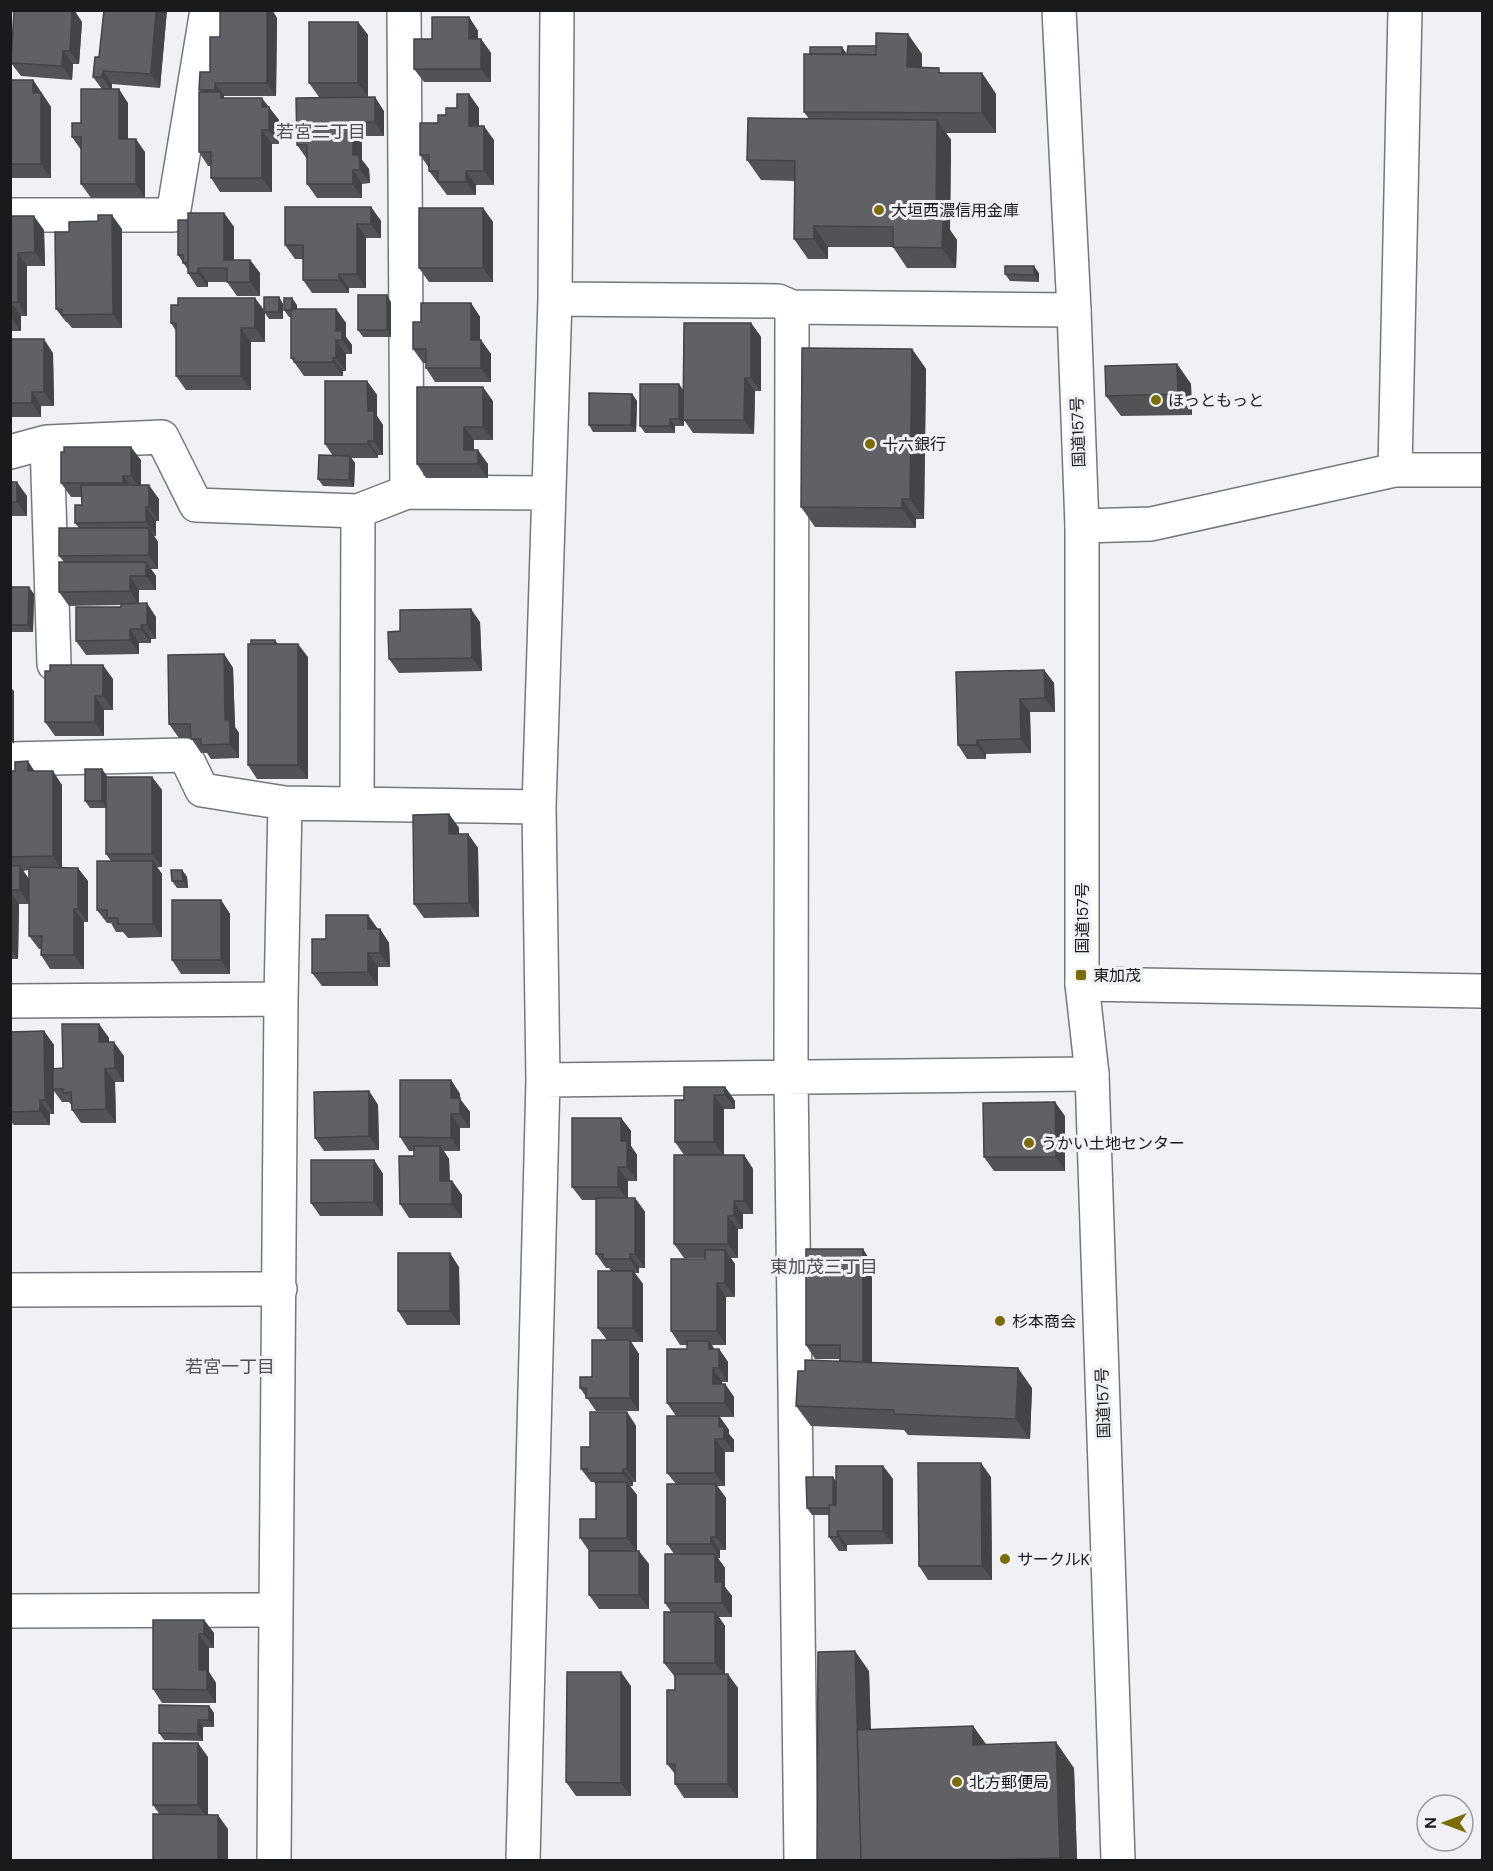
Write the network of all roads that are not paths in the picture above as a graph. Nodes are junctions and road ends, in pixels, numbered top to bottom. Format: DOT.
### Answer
graph roads {
  1 [pos="207,10"];
  2 [pos="404,10"];
  3 [pos="557,10"];
  4 [pos="1059,10"];
  5 [pos="1406,10"];
  6 [pos="10,215"];
  7 [pos="555,299"];
  8 [pos="792,307"];
  9 [pos="1074,310"];
  10 [pos="46,442"];
  11 [pos="10,452"];
  12 [pos="1395,470"];
  13 [pos="1482,470"];
  14 [pos="407,492"];
  15 [pos="549,493"];
  16 [pos="358,512"];
  17 [pos="1082,526"];
  18 [pos="54,664"];
  19 [pos="10,759"];
  20 [pos="285,803"];
  21 [pos="357,804"];
  22 [pos="539,807"];
  23 [pos="1082,984"];
  24 [pos="1482,991"];
  25 [pos="281,999"];
  26 [pos="10,1001"];
  27 [pos="1092,1074"];
  28 [pos="791,1076"];
  29 [pos="543,1080"];
  30 [pos="279,1289"];
  31 [pos="10,1290"];
  32 [pos="276,1610"];
  33 [pos="10,1611"];
  34 [pos="274,1860"];
  35 [pos="523,1860"];
  36 [pos="801,1860"];
  37 [pos="1118,1860"];
  1 -- 6 [label="main road"];
  2 -- 14 [label="main road"];
  3 -- 7 [label="main road"];
  4 -- 9 [label="main road, 国道157号"];
  5 -- 12 [label="main road"];
  7 -- 8 [label="main road"];
  7 -- 15 [label="main road"];
  8 -- 9 [label="main road"];
  8 -- 28 [label="main road"];
  9 -- 17 [label="main road, 国道157号"];
  10 -- 11 [label="main road"];
  10 -- 16 [label="main road"];
  10 -- 18 [label="main road"];
  12 -- 13 [label="main road"];
  12 -- 17 [label="main road"];
  14 -- 15 [label="main road"];
  14 -- 16 [label="main road"];
  15 -- 22 [label="main road"];
  16 -- 21 [label="main road"];
  17 -- 23 [label="main road, 国道157号"];
  19 -- 20 [label="main road"];
  20 -- 21 [label="main road"];
  20 -- 25 [label="main road"];
  21 -- 22 [label="main road"];
  22 -- 29 [label="main road"];
  23 -- 24 [label="main road"];
  23 -- 27 [label="main road, 国道157号"];
  25 -- 26 [label="main road"];
  25 -- 30 [label="main road"];
  27 -- 28 [label="main road"];
  27 -- 37 [label="main road, 国道157号"];
  28 -- 29 [label="main road"];
  28 -- 36 [label="main road"];
  29 -- 35 [label="main road"];
  30 -- 31 [label="main road"];
  30 -- 32 [label="main road"];
  32 -- 33 [label="main road"];
  32 -- 34 [label="main road"];
}
